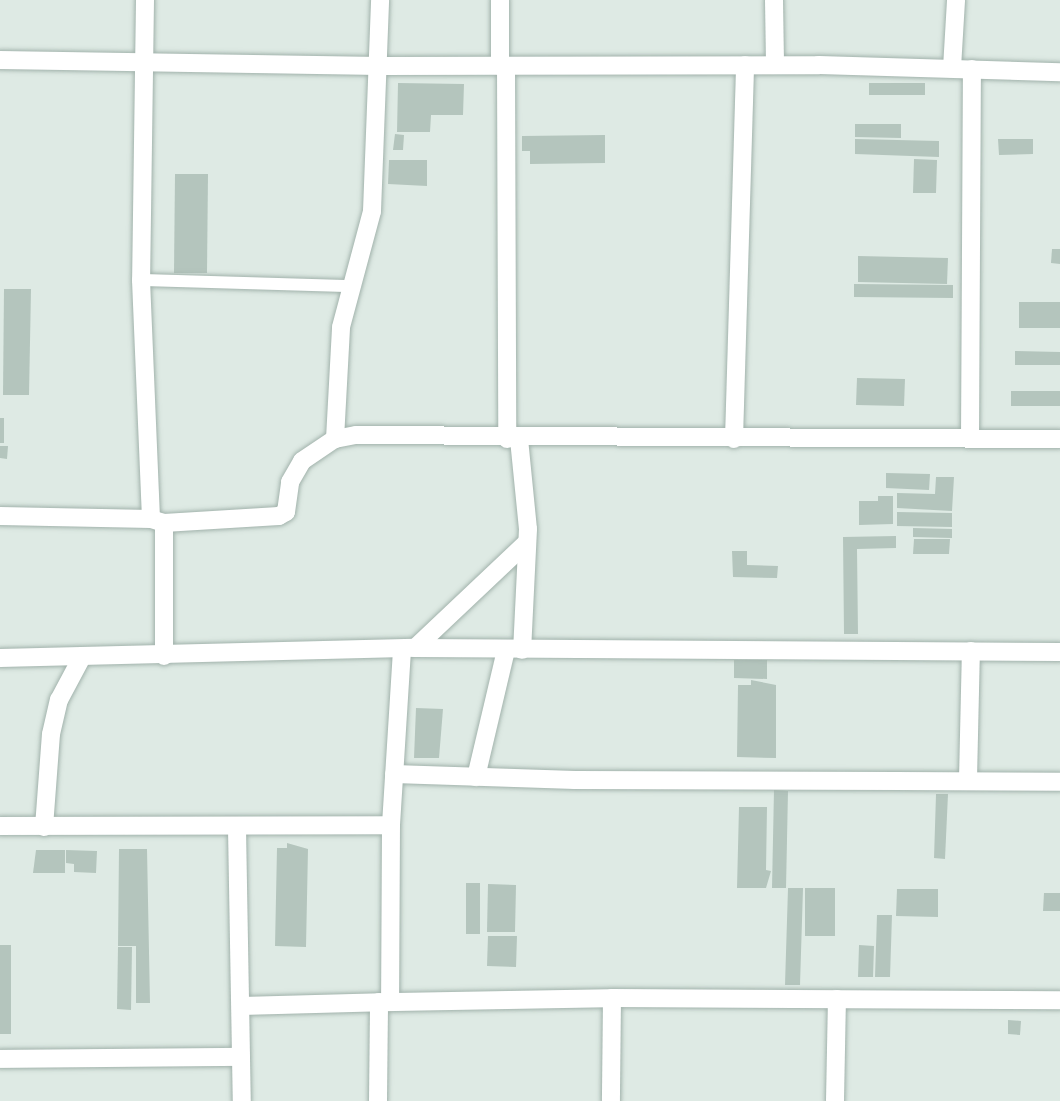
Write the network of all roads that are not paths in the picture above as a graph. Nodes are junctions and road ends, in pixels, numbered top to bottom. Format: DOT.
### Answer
graph roads {
  1 [pos="145,0"];
  2 [pos="380,0"];
  3 [pos="500,0"];
  4 [pos="774,0"];
  5 [pos="956,0"];
  6 [pos="0,60"];
  7 [pos="145,63"];
  8 [pos="745,65"];
  9 [pos="776,65"];
  10 [pos="380,66"];
  11 [pos="503,66"];
  12 [pos="952,68"];
  13 [pos="972,69"];
  14 [pos="1060,72"];
  15 [pos="141,280"];
  16 [pos="348,286"];
  17 [pos="513,439"];
  18 [pos="734,439"];
  19 [pos="970,439"];
  20 [pos="1060,439"];
  21 [pos="335,440"];
  22 [pos="0,516"];
  23 [pos="158,521"];
  24 [pos="527,542"];
  25 [pos="408,649"];
  26 [pos="514,650"];
  27 [pos="970,651"];
  28 [pos="1060,651"];
  29 [pos="164,656"];
  30 [pos="82,657"];
  31 [pos="0,658"];
  32 [pos="394,774"];
  33 [pos="476,777"];
  34 [pos="968,779"];
  35 [pos="1060,782"];
  36 [pos="391,825"];
  37 [pos="0,826"];
  38 [pos="44,827"];
  39 [pos="237,828"];
  40 [pos="612,998"];
  41 [pos="837,999"];
  42 [pos="1060,1000"];
  43 [pos="384,1002"];
  44 [pos="241,1006"];
  45 [pos="241,1057"];
  46 [pos="0,1059"];
  47 [pos="242,1101"];
  48 [pos="378,1101"];
  49 [pos="611,1101"];
  50 [pos="835,1101"];
  1 -- 7 [label="street"];
  2 -- 10 [label="street"];
  3 -- 11 [label="street"];
  4 -- 9 [label="street"];
  5 -- 12 [label="street"];
  6 -- 7 [label="street"];
  7 -- 10 [label="street"];
  7 -- 15 [label="street"];
  8 -- 9 [label="street"];
  8 -- 11 [label="street"];
  8 -- 18 [label="street"];
  9 -- 12 [label="street"];
  10 -- 11 [label="street"];
  10 -- 16 [label="street"];
  11 -- 17 [label="street"];
  12 -- 13 [label="street"];
  13 -- 14 [label="street"];
  13 -- 19 [label="street"];
  15 -- 16 [label="lane"];
  15 -- 23 [label="street"];
  16 -- 21 [label="street"];
  17 -- 18 [label="street"];
  17 -- 21 [label="street"];
  17 -- 24 [label="street"];
  18 -- 19 [label="street"];
  19 -- 20 [label="street"];
  21 -- 23 [label="street"];
  22 -- 23 [label="street"];
  23 -- 29 [label="street"];
  24 -- 25 [label="street"];
  24 -- 26 [label="street"];
  25 -- 26 [label="street"];
  25 -- 29 [label="street"];
  25 -- 32 [label="street"];
  26 -- 27 [label="street"];
  26 -- 33 [label="street"];
  27 -- 28 [label="street"];
  27 -- 34 [label="street"];
  29 -- 30 [label="street"];
  30 -- 31 [label="street"];
  30 -- 38 [label="street"];
  32 -- 33 [label="street"];
  32 -- 36 [label="street"];
  33 -- 34 [label="street"];
  34 -- 35 [label="street"];
  36 -- 39 [label="street"];
  36 -- 43 [label="street"];
  37 -- 38 [label="street"];
  38 -- 39 [label="street"];
  39 -- 44 [label="street"];
  40 -- 41 [label="street"];
  40 -- 43 [label="street"];
  40 -- 49 [label="street"];
  41 -- 42 [label="street"];
  41 -- 50 [label="street"];
  43 -- 44 [label="street"];
  43 -- 48 [label="street"];
  44 -- 45 [label="street"];
  45 -- 46 [label="street"];
  45 -- 47 [label="street"];
}
